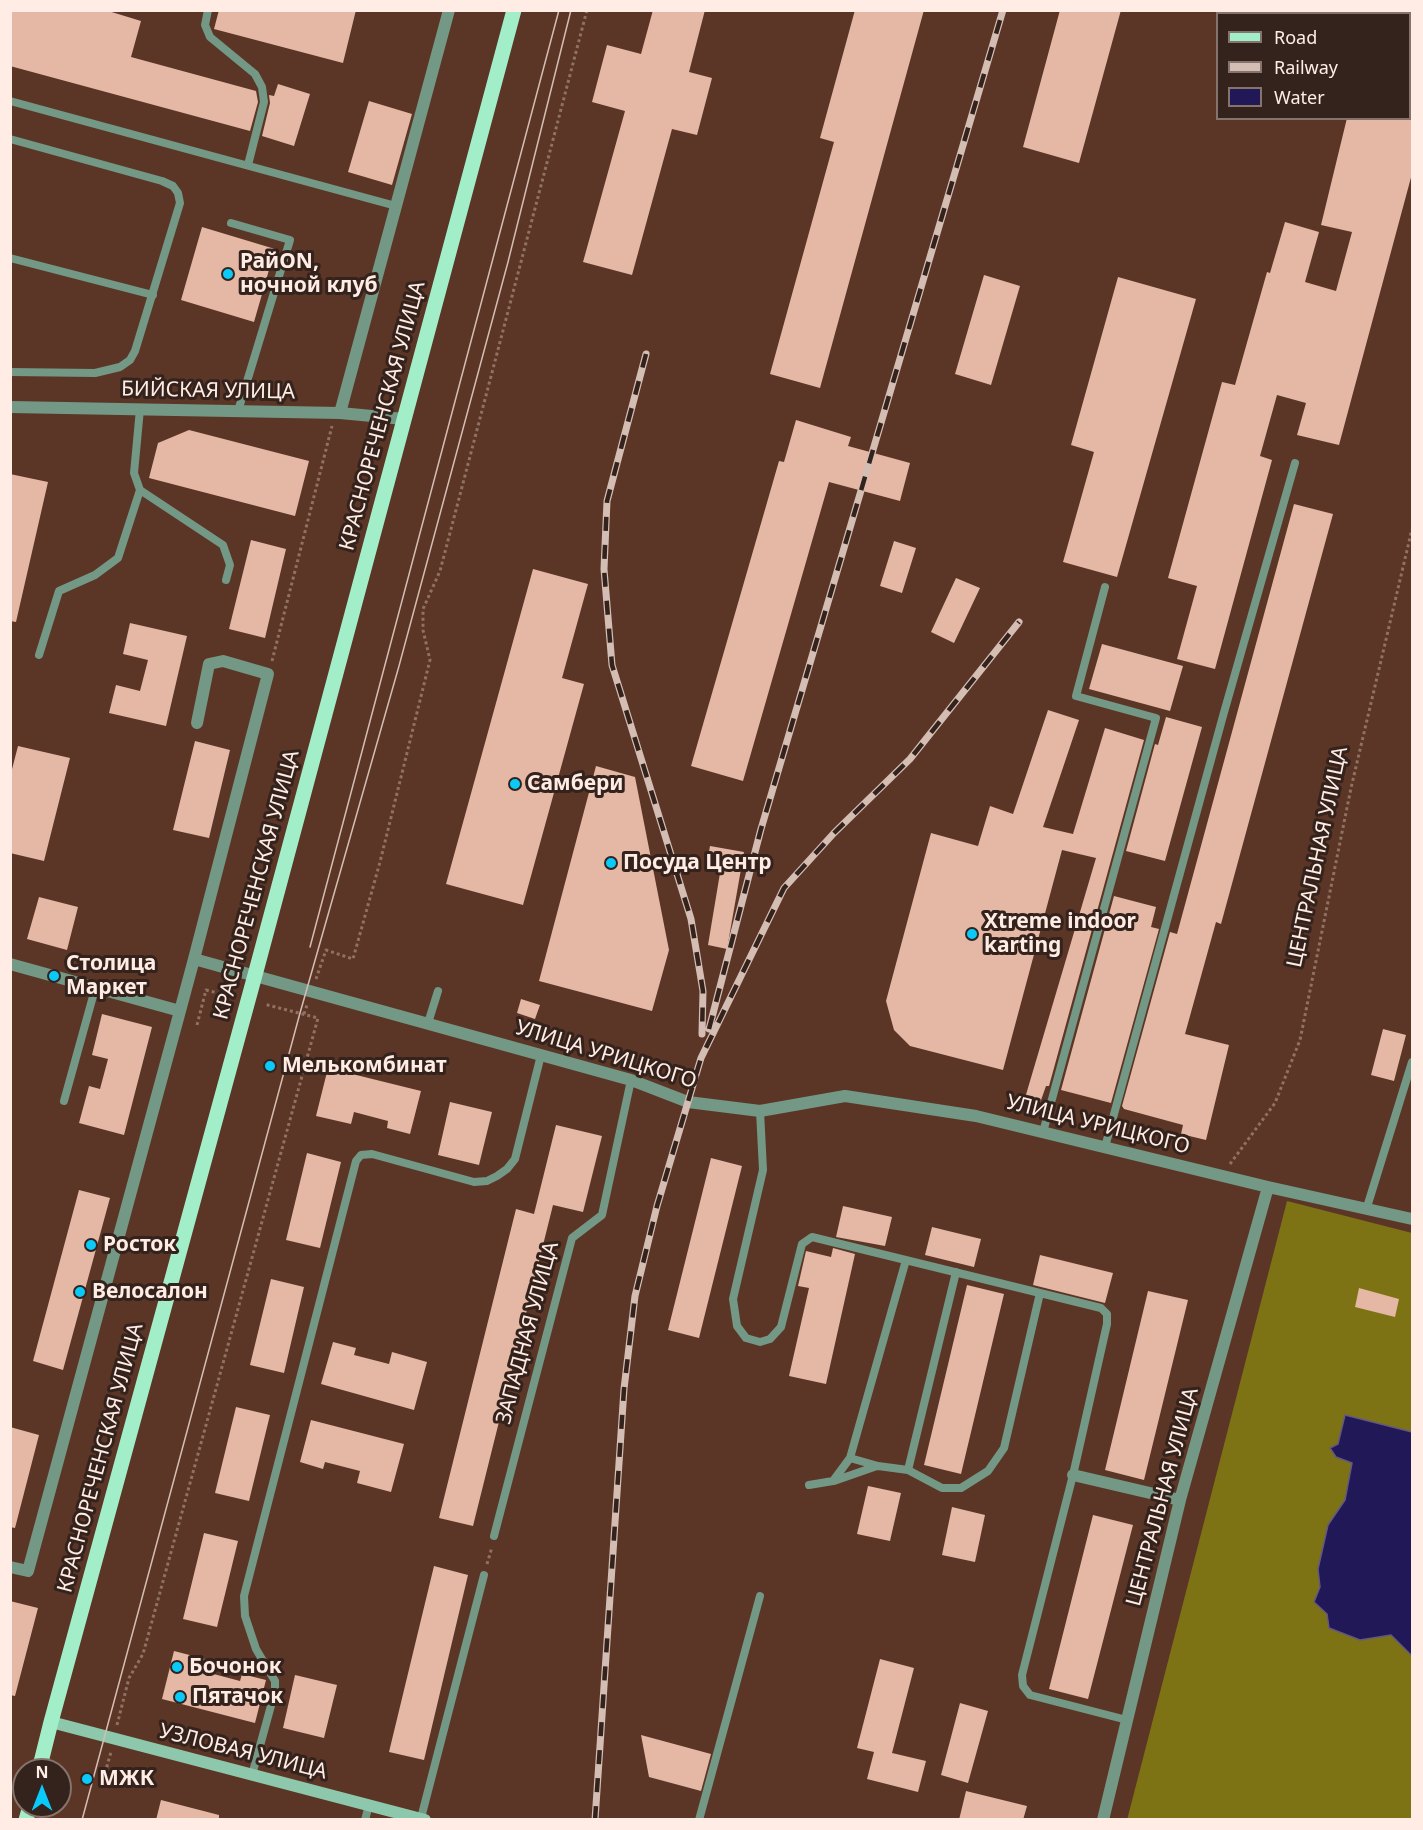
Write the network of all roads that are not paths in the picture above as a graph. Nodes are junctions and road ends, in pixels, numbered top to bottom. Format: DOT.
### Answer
graph roads {
  1 [pos="208,10"];
  2 [pos="449,10"];
  3 [pos="514,10"];
  4 [pos="10,101"];
  5 [pos="10,139"];
  6 [pos="248,165"];
  7 [pos="396,206"];
  8 [pos="231,223"];
  9 [pos="10,258"];
  10 [pos="153,294"];
  11 [pos="10,372"];
  12 [pos="10,407"];
  13 [pos="140,409"];
  14 [pos="238,411"];
  15 [pos="338,413"];
  16 [pos="404,419"];
  17 [pos="1295,463"];
  18 [pos="140,490"];
  19 [pos="226,580"];
  20 [pos="1105,587"];
  21 [pos="39,656"];
  22 [pos="197,723"];
  23 [pos="194,958"];
  24 [pos="10,964"];
  25 [pos="255,975"];
  26 [pos="95,988"];
  27 [pos="438,991"];
  28 [pos="180,1011"];
  29 [pos="428,1023"];
  30 [pos="541,1055"];
  31 [pos="1413,1062"];
  32 [pos="631,1080"];
  33 [pos="64,1101"];
  34 [pos="760,1112"];
  35 [pos="1043,1132"];
  36 [pos="1105,1147"];
  37 [pos="1268,1187"];
  38 [pos="1366,1207"];
  39 [pos="1413,1219"];
  40 [pos="906,1260"];
  41 [pos="956,1272"];
  42 [pos="1040,1293"];
  43 [pos="849,1458"];
  44 [pos="878,1466"];
  45 [pos="908,1470"];
  46 [pos="1073,1475"];
  47 [pos="833,1481"];
  48 [pos="809,1485"];
  49 [pos="1180,1500"];
  50 [pos="494,1536"];
  51 [pos="10,1567"];
  52 [pos="484,1575"];
  53 [pos="760,1596"];
  54 [pos="1127,1720"];
  55 [pos="51,1722"];
  56 [pos="42,1758"];
  57 [pos="252,1775"];
  58 [pos="369,1805"];
  59 [pos="423,1819"];
  60 [pos="365,1820"];
  61 [pos="699,1820"];
  62 [pos="1103,1820"];
  1 -- 6 [label="lane"];
  2 -- 7 [label="street"];
  3 -- 16 [label="main road, КРАСНОРЕЧЕНСКАЯ УЛИЦА"];
  4 -- 6 [label="lane"];
  5 -- 10 [label="lane"];
  6 -- 7 [label="lane"];
  7 -- 15 [label="street"];
  8 -- 14 [label="lane"];
  9 -- 10 [label="lane"];
  10 -- 11 [label="lane"];
  12 -- 13 [label="street, БИЙСКАЯ УЛИЦА"];
  13 -- 14 [label="street, БИЙСКАЯ УЛИЦА"];
  13 -- 18 [label="lane"];
  14 -- 15 [label="street, БИЙСКАЯ УЛИЦА"];
  15 -- 16 [label="street, БИЙСКАЯ УЛИЦА"];
  16 -- 25 [label="main road, КРАСНОРЕЧЕНСКАЯ УЛИЦА"];
  17 -- 36 [label="lane"];
  18 -- 19 [label="lane"];
  18 -- 21 [label="lane"];
  20 -- 35 [label="lane"];
  22 -- 23 [label="street"];
  23 -- 25 [label="street, УЛИЦА УРИЦКОГО"];
  23 -- 28 [label="street"];
  24 -- 26 [label="street"];
  25 -- 29 [label="street, УЛИЦА УРИЦКОГО"];
  25 -- 55 [label="main road, КРАСНОРЕЧЕНСКАЯ УЛИЦА"];
  26 -- 28 [label="street"];
  26 -- 33 [label="lane"];
  27 -- 29 [label="lane"];
  28 -- 51 [label="street"];
  29 -- 30 [label="street, УЛИЦА УРИЦКОГО"];
  30 -- 32 [label="street, УЛИЦА УРИЦКОГО"];
  30 -- 57 [label="lane"];
  31 -- 38 [label="lane"];
  32 -- 34 [label="street, УЛИЦА УРИЦКОГО"];
  32 -- 50 [label="lane, ЗАПАДНАЯ УЛИЦА"];
  34 -- 35 [label="street, УЛИЦА УРИЦКОГО"];
  34 -- 40 [label="lane"];
  35 -- 36 [label="street, УЛИЦА УРИЦКОГО"];
  36 -- 37 [label="street, УЛИЦА УРИЦКОГО"];
  37 -- 38 [label="street, УЛИЦА УРИЦКОГО"];
  37 -- 49 [label="street, ЦЕНТРАЛЬНАЯ УЛИЦА"];
  38 -- 39 [label="street, УЛИЦА УРИЦКОГО"];
  40 -- 41 [label="lane"];
  40 -- 43 [label="lane"];
  41 -- 42 [label="lane"];
  41 -- 45 [label="lane"];
  42 -- 45 [label="lane"];
  42 -- 46 [label="lane"];
  43 -- 44 [label="lane"];
  43 -- 47 [label="lane"];
  44 -- 45 [label="lane"];
  44 -- 47 [label="lane"];
  46 -- 49 [label="street"];
  46 -- 54 [label="lane"];
  47 -- 48 [label="lane"];
  49 -- 54 [label="street, ЦЕНТРАЛЬНАЯ УЛИЦА"];
  52 -- 59 [label="lane"];
  53 -- 61 [label="lane"];
  54 -- 62 [label="street, ЦЕНТРАЛЬНАЯ УЛИЦА"];
  55 -- 56 [label="main road, КРАСНОРЕЧЕНСКАЯ УЛИЦА"];
  55 -- 57 [label="street, УЗЛОВАЯ УЛИЦА"];
  57 -- 58 [label="street, УЗЛОВАЯ УЛИЦА"];
  58 -- 59 [label="street, УЗЛОВАЯ УЛИЦА"];
  58 -- 60 [label="lane"];
}
